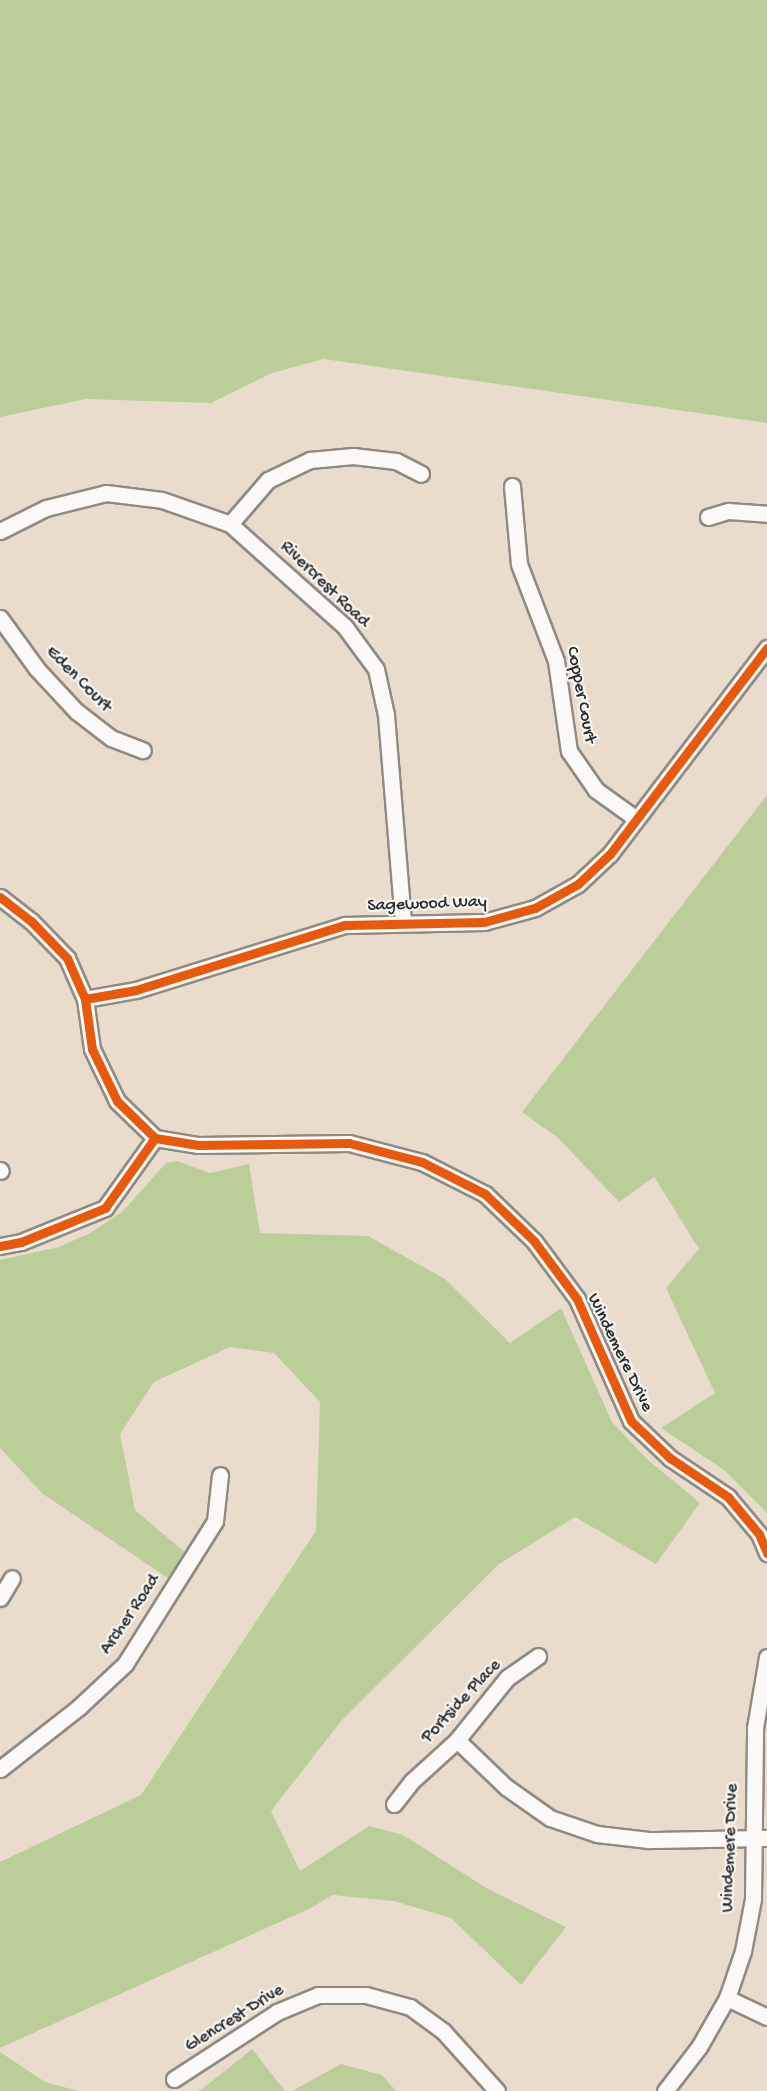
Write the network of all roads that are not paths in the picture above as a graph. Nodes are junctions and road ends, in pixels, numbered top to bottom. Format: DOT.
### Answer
graph roads {
  1 [pos="421,474"];
  2 [pos="512,486"];
  3 [pos="767,514"];
  4 [pos="708,517"];
  5 [pos="230,524"];
  6 [pos="0,531"];
  7 [pos="0,618"];
  8 [pos="767,648"];
  9 [pos="143,750"];
  10 [pos="636,818"];
  11 [pos="0,897"];
  12 [pos="403,922"];
  13 [pos="85,999"];
  14 [pos="155,1138"];
  15 [pos="0,1246"];
  16 [pos="220,1475"];
  17 [pos="767,1553"];
  18 [pos="12,1578"];
  19 [pos="0,1598"];
  20 [pos="538,1656"];
  21 [pos="767,1657"];
  22 [pos="765,1675"];
  23 [pos="457,1740"];
  24 [pos="0,1769"];
  25 [pos="394,1804"];
  26 [pos="760,1839"];
  27 [pos="727,1998"];
  28 [pos="767,2017"];
  29 [pos="174,2079"];
  30 [pos="496,2091"];
  31 [pos="665,2091"];
  1 -- 5 [label="street"];
  2 -- 10 [label="street, Copper Court"];
  3 -- 4 [label="street"];
  5 -- 6 [label="street, Rivercrest Road"];
  5 -- 12 [label="street, Rivercrest Road"];
  7 -- 9 [label="street, Eden Court"];
  8 -- 10 [label="street, Sagewood Way"];
  10 -- 12 [label="street, Sagewood Way"];
  11 -- 13 [label="street"];
  12 -- 13 [label="street, Sagewood Way"];
  13 -- 14 [label="street"];
  14 -- 15 [label="street"];
  14 -- 17 [label="street, Windemere Drive"];
  16 -- 24 [label="street, Archer Road"];
  18 -- 19 [label="street"];
  20 -- 23 [label="street, Portside Place"];
  21 -- 22 [label="street, Windemere Drive"];
  22 -- 26 [label="street, Windemere Drive"];
  23 -- 25 [label="street, Portside Place"];
  23 -- 26 [label="street"];
  26 -- 27 [label="street, Windemere Drive"];
  27 -- 28 [label="street"];
  27 -- 31 [label="street, Windemere Drive"];
  29 -- 30 [label="street, Glencrest Drive"];
}
